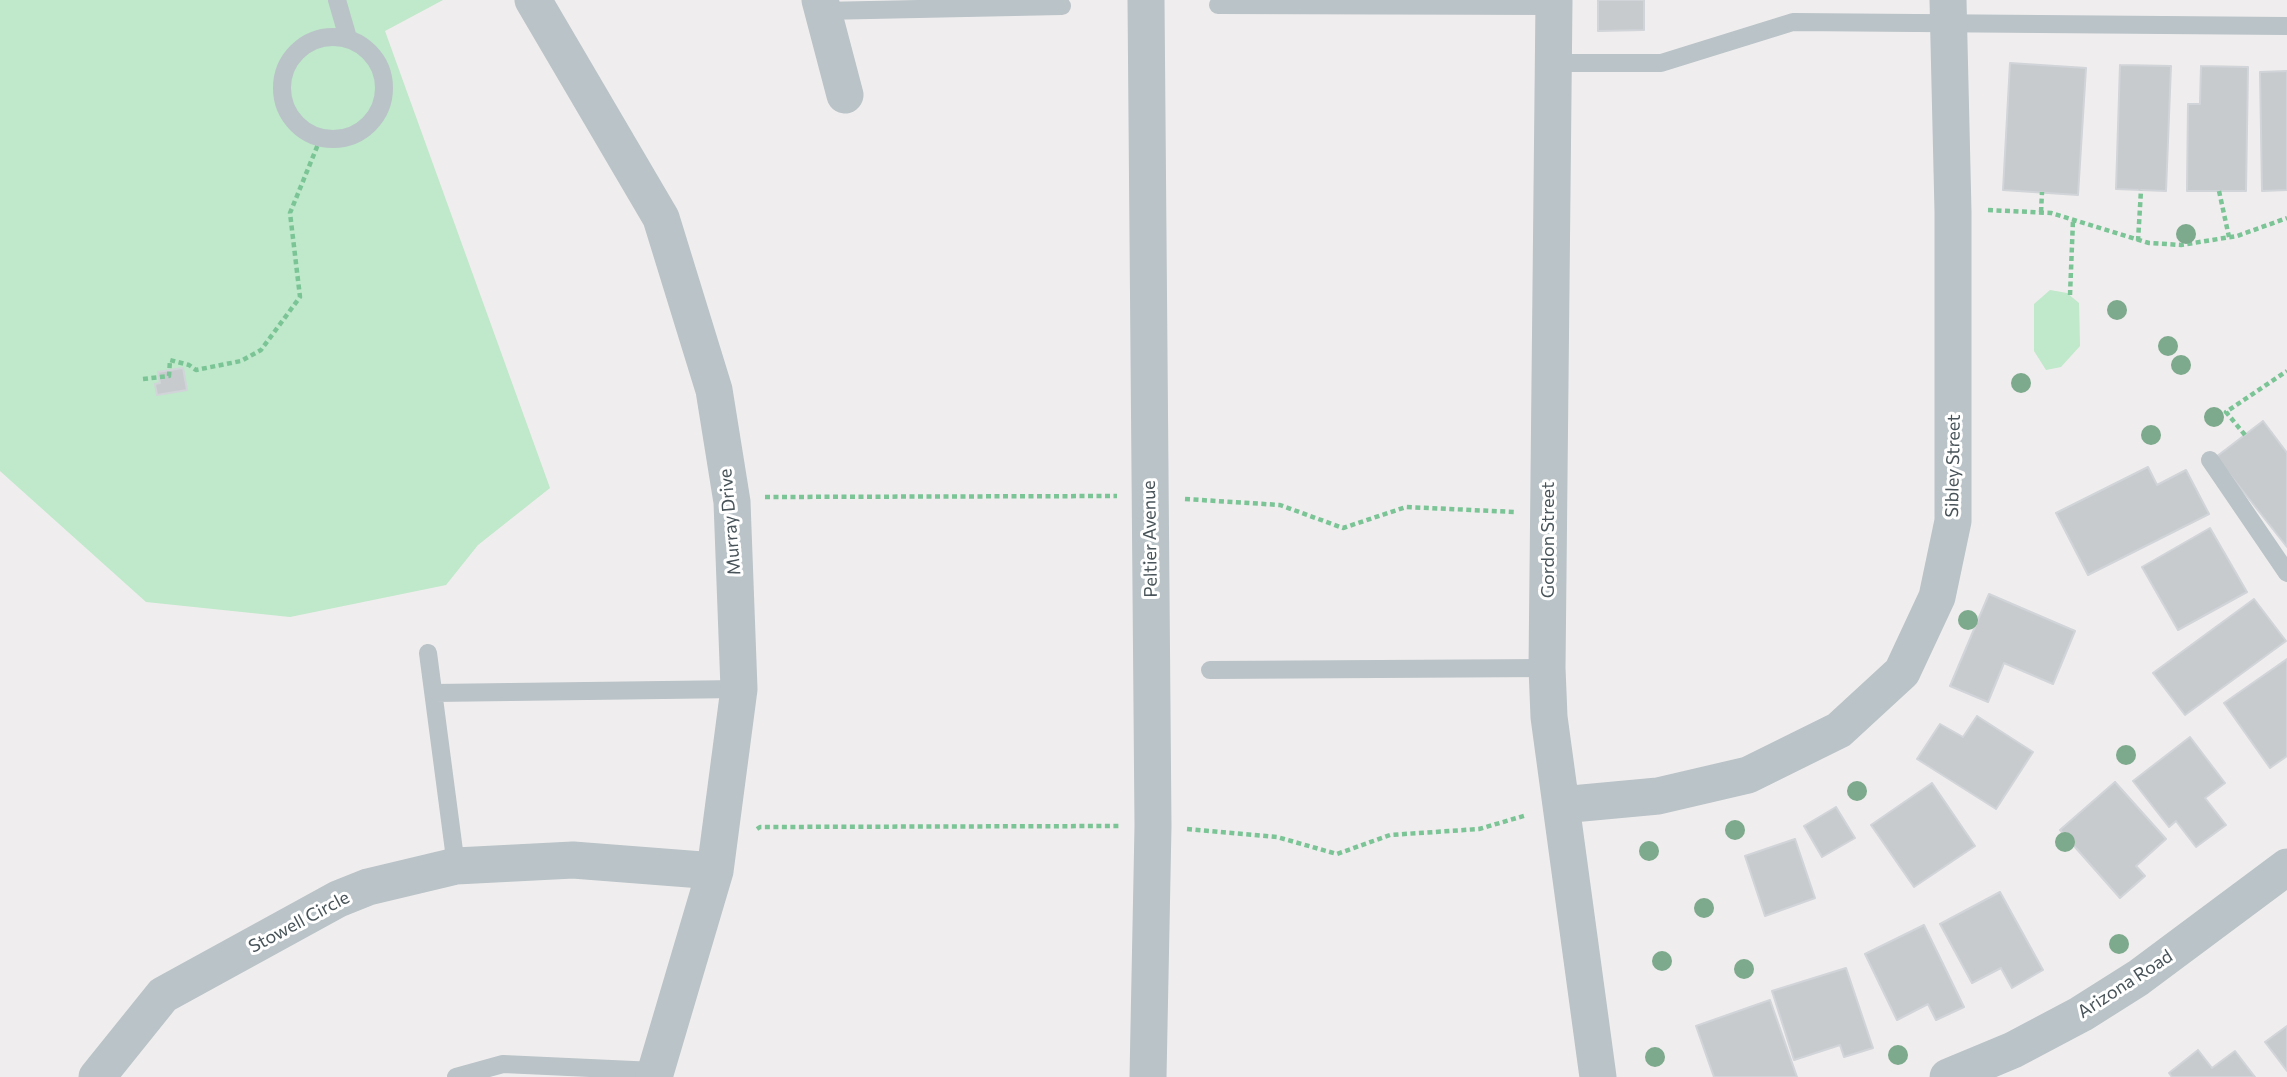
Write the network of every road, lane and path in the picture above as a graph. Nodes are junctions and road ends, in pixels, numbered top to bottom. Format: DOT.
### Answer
graph roads {
  1 [pos="337,0"];
  2 [pos="533,0"];
  3 [pos="1146,0"];
  4 [pos="1554,3"];
  5 [pos="1218,5"];
  6 [pos="821,6"];
  7 [pos="1062,6"];
  8 [pos="1949,13"];
  9 [pos="2287,26"];
  10 [pos="348,38"];
  11 [pos="1555,63"];
  12 [pos="845,95"];
  13 [pos="321,137"];
  14 [pos="2141,190"];
  15 [pos="2219,191"];
  16 [pos="2042,192"];
  17 [pos="1953,212"];
  18 [pos="2041,212"];
  19 [pos="2287,218"];
  20 [pos="2073,220"];
  21 [pos="2229,237"];
  22 [pos="2138,241"];
  23 [pos="2070,295"];
  24 [pos="2286,373"];
  25 [pos="143,379"];
  26 [pos="2245,435"];
  27 [pos="2210,460"];
  28 [pos="2287,573"];
  29 [pos="428,653"];
  30 [pos="1547,668"];
  31 [pos="1210,670"];
  32 [pos="739,690"];
  33 [pos="434,693"];
  34 [pos="1561,805"];
  35 [pos="456,866"];
  36 [pos="2287,867"];
  37 [pos="715,871"];
  38 [pos="655,1074"];
  39 [pos="97,1077"];
  40 [pos="456,1077"];
  41 [pos="1148,1077"];
  42 [pos="1598,1077"];
  43 [pos="1948,1077"];
  1 -- 10 [label="lane"];
  2 -- 32 [label="street, Murray Drive"];
  3 -- 41 [label="street, Peltier Avenue"];
  4 -- 5 [label="lane"];
  4 -- 11 [label="street, Gordon Street"];
  6 -- 7 [label="lane"];
  6 -- 12 [label="street"];
  8 -- 9 [label="lane"];
  8 -- 11 [label="lane"];
  8 -- 17 [label="street, Sibley Street"];
  10 -- 13 [label="lane"];
  10 -- 13 [label="lane"];
  11 -- 30 [label="street, Gordon Street"];
  13 -- 25 [label="path"];
  14 -- 22 [label="path"];
  15 -- 21 [label="path"];
  16 -- 18 [label="path"];
  17 -- 18 [label="path"];
  17 -- 34 [label="street, Sibley Street"];
  18 -- 20 [label="path"];
  19 -- 21 [label="path"];
  20 -- 22 [label="path"];
  20 -- 23 [label="path"];
  21 -- 22 [label="path"];
  24 -- 26 [label="path"];
  27 -- 28 [label="lane"];
  29 -- 33 [label="lane"];
  30 -- 31 [label="lane"];
  30 -- 34 [label="street, Gordon Street"];
  32 -- 33 [label="lane"];
  32 -- 37 [label="street, Murray Drive"];
  33 -- 35 [label="lane"];
  34 -- 42 [label="street, Gordon Street"];
  35 -- 37 [label="street, Stowell Circle"];
  35 -- 39 [label="street, Stowell Circle"];
  36 -- 43 [label="street, Arizona Road"];
  37 -- 38 [label="street, Murray Drive"];
  38 -- 40 [label="lane"];
}
